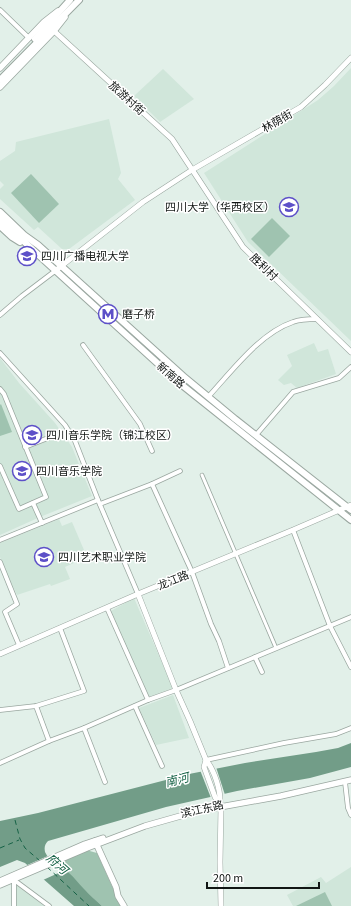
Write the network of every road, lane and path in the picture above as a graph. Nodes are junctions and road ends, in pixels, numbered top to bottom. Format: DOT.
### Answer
graph roads {
  1 [pos="70,0"];
  2 [pos="78,1"];
  3 [pos="0,10"];
  4 [pos="54,31"];
  5 [pos="29,38"];
  6 [pos="351,58"];
  7 [pos="0,68"];
  8 [pos="0,75"];
  9 [pos="0,80"];
  10 [pos="0,87"];
  11 [pos="192,170"];
  12 [pos="0,208"];
  13 [pos="0,212"];
  14 [pos="0,219"];
  15 [pos="0,226"];
  16 [pos="38,245"];
  17 [pos="33,250"];
  18 [pos="61,266"];
  19 [pos="55,271"];
  20 [pos="0,315"];
  21 [pos="317,319"];
  22 [pos="83,345"];
  23 [pos="351,352"];
  24 [pos="0,353"];
  25 [pos="351,367"];
  26 [pos="0,389"];
  27 [pos="208,396"];
  28 [pos="256,435"];
  29 [pos="48,438"];
  30 [pos="25,447"];
  31 [pos="152,451"];
  32 [pos="0,466"];
  33 [pos="180,471"];
  34 [pos="202,475"];
  35 [pos="152,484"];
  36 [pos="33,502"];
  37 [pos="99,502"];
  38 [pos="350,508"];
  39 [pos="339,511"];
  40 [pos="351,520"];
  41 [pos="42,523"];
  42 [pos="293,530"];
  43 [pos="0,540"];
  44 [pos="236,554"];
  45 [pos="0,562"];
  46 [pos="192,572"];
  47 [pos="138,594"];
  48 [pos="106,608"];
  49 [pos="351,617"];
  50 [pos="330,626"];
  51 [pos="60,628"];
  52 [pos="19,645"];
  53 [pos="276,648"];
  54 [pos="0,654"];
  55 [pos="255,657"];
  56 [pos="351,667"];
  57 [pos="228,668"];
  58 [pos="262,672"];
  59 [pos="176,690"];
  60 [pos="148,700"];
  61 [pos="36,706"];
  62 [pos="135,706"];
  63 [pos="0,710"];
  64 [pos="84,728"];
  65 [pos="351,728"];
  66 [pos="49,741"];
  67 [pos="206,760"];
  68 [pos="0,763"];
  69 [pos="162,766"];
  70 [pos="351,777"];
  71 [pos="348,781"];
  72 [pos="105,782"];
  73 [pos="221,805"];
  74 [pos="351,816"];
  75 [pos="95,843"];
  76 [pos="30,871"];
  77 [pos="14,880"];
  78 [pos="0,881"];
  79 [pos="0,886"];
  80 [pos="14,906"];
  81 [pos="49,906"];
  82 [pos="124,906"];
  83 [pos="222,906"];
  1 -- 5 [label="main road"];
  1 -- 8 [label="main road"];
  2 -- 4 [label="main road"];
  2 -- 9 [label="main road"];
  3 -- 5 [label="street"];
  4 -- 10 [label="main road"];
  4 -- 11 [label="street, 旅游村街"];
  5 -- 7 [label="main road"];
  6 -- 11 [label="street, 林荫街"];
  11 -- 18 [label="street, 林荫街"];
  11 -- 21 [label="street, 胜利村"];
  12 -- 16 [label="main road"];
  13 -- 16 [label="main road, 新南路"];
  14 -- 17 [label="main road, 新南路"];
  15 -- 17 [label="main road"];
  16 -- 18 [label="main road, 新南路"];
  17 -- 19 [label="main road, 新南路"];
  18 -- 19 [label="street, 林荫街"];
  18 -- 27 [label="main road, 新南路"];
  19 -- 20 [label="street"];
  19 -- 39 [label="main road, 新南路"];
  21 -- 23 [label="street, 胜利村"];
  21 -- 27 [label="street"];
  22 -- 31 [label="street"];
  24 -- 37 [label="street"];
  25 -- 28 [label="street"];
  26 -- 30 [label="street"];
  27 -- 28 [label="main road, 新南路"];
  28 -- 38 [label="main road, 新南路"];
  29 -- 30 [label="street"];
  30 -- 36 [label="street"];
  32 -- 36 [label="street"];
  33 -- 35 [label="street"];
  34 -- 44 [label="street"];
  35 -- 37 [label="street"];
  35 -- 46 [label="street"];
  36 -- 41 [label="street"];
  37 -- 41 [label="street"];
  37 -- 47 [label="street"];
  38 -- 39 [label="street, 龙江路"];
  39 -- 40 [label="main road, 新南路"];
  39 -- 42 [label="street, 龙江路"];
  41 -- 43 [label="street"];
  42 -- 44 [label="street, 龙江路"];
  42 -- 50 [label="street"];
  44 -- 46 [label="street, 龙江路"];
  44 -- 53 [label="street"];
  45 -- 52 [label="street"];
  46 -- 47 [label="street, 龙江路"];
  46 -- 57 [label="street"];
  47 -- 48 [label="street, 龙江路"];
  47 -- 59 [label="street"];
  48 -- 51 [label="street, 龙江路"];
  48 -- 60 [label="street"];
  49 -- 50 [label="street"];
  50 -- 53 [label="street"];
  50 -- 56 [label="street"];
  51 -- 52 [label="street, 龙江路"];
  51 -- 61 [label="street"];
  52 -- 54 [label="street, 龙江路"];
  53 -- 55 [label="street"];
  55 -- 57 [label="street"];
  55 -- 58 [label="street"];
  57 -- 59 [label="street"];
  59 -- 60 [label="street"];
  59 -- 67 [label="street"];
  60 -- 62 [label="street"];
  61 -- 63 [label="street"];
  61 -- 66 [label="street"];
  62 -- 64 [label="street"];
  62 -- 69 [label="street"];
  64 -- 66 [label="street"];
  64 -- 72 [label="street"];
  65 -- 67 [label="street"];
  66 -- 68 [label="street"];
  67 -- 73 [label="street"];
  67 -- 73 [label="street"];
  70 -- 73 [label="main road, 滨江东路"];
  71 -- 73 [label="main road, 滨江东路"];
  71 -- 74 [label="street"];
  73 -- 75 [label="main road, 滨江东路"];
  73 -- 83 [label="street"];
  75 -- 76 [label="main road, 滨江东路"];
  75 -- 82 [label="main road"];
  76 -- 77 [label="main road"];
  76 -- 78 [label="main road"];
  77 -- 79 [label="main road"];
  77 -- 80 [label="street"];
  77 -- 81 [label="street"];
}
